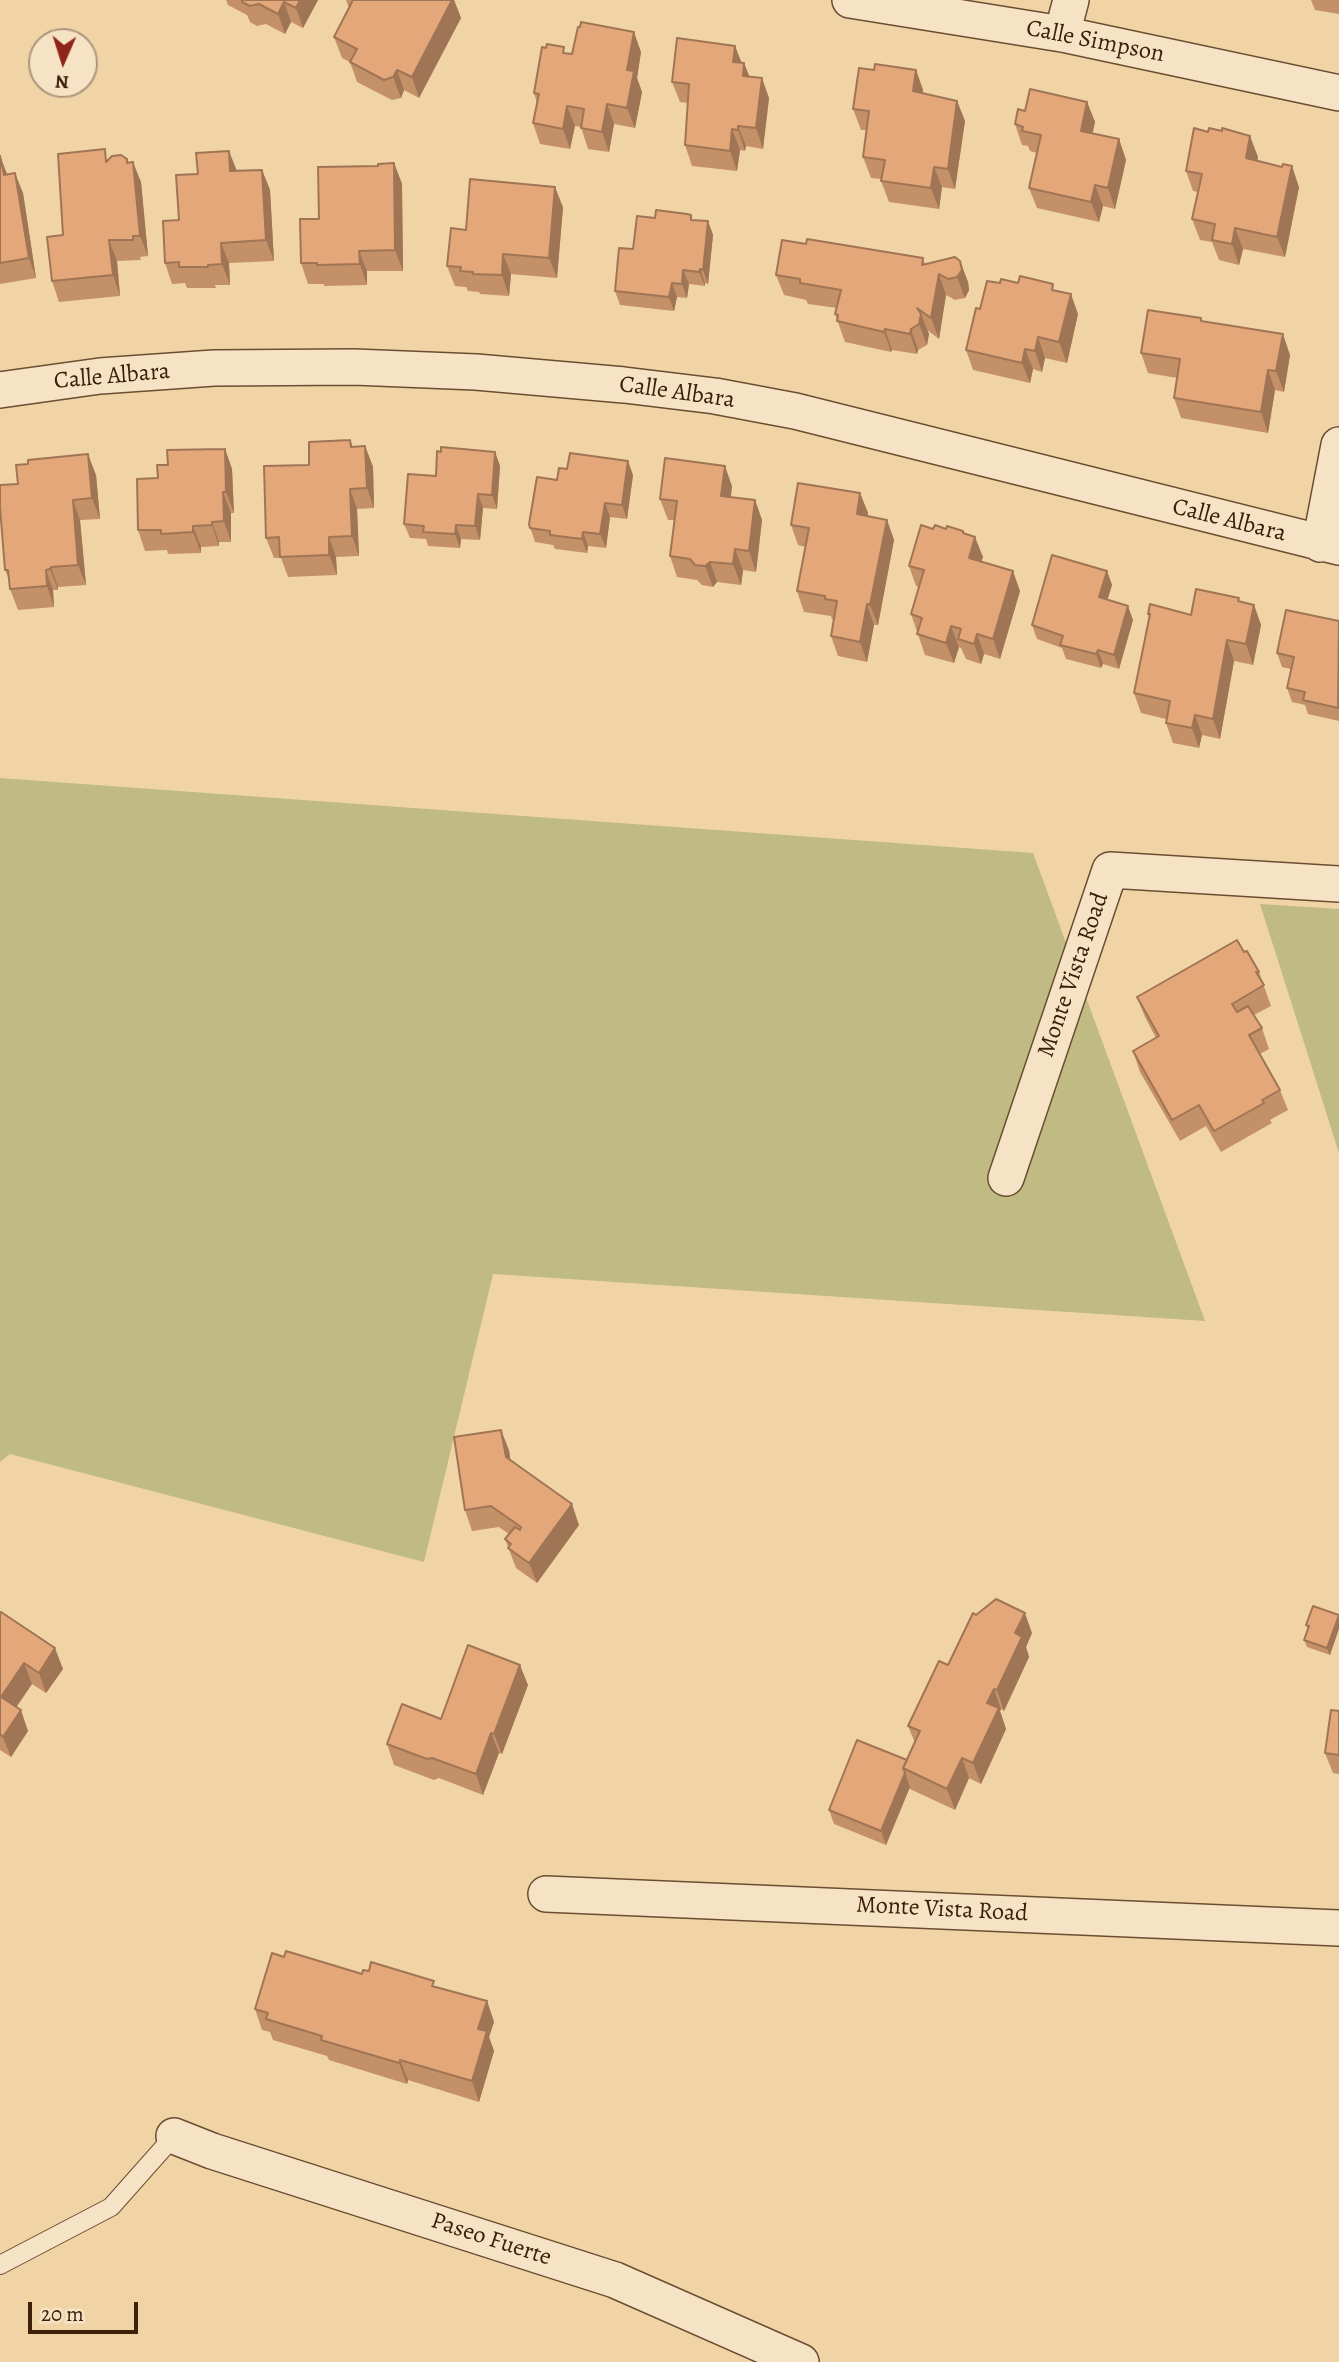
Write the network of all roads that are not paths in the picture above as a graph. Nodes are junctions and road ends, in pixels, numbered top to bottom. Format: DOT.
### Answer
graph roads {
  1 [pos="850,0"];
  2 [pos="1070,0"];
  3 [pos="1062,34"];
  4 [pos="1339,93"];
  5 [pos="0,390"];
  6 [pos="1339,445"];
  7 [pos="1329,546"];
  8 [pos="1339,884"];
  9 [pos="1006,1178"];
  10 [pos="546,1894"];
  11 [pos="1339,1928"];
  12 [pos="174,2136"];
  13 [pos="0,2265"];
  14 [pos="801,2362"];
  1 -- 3 [label="street, Calle Simpson"];
  2 -- 3 [label="street"];
  3 -- 4 [label="street, Calle Simpson"];
  5 -- 7 [label="street, Calle Albara"];
  6 -- 7 [label="street"];
  8 -- 9 [label="street, Monte Vista Road"];
  10 -- 11 [label="street, Monte Vista Road"];
  12 -- 13 [label="lane"];
  12 -- 14 [label="street, Paseo Fuerte"];
}
